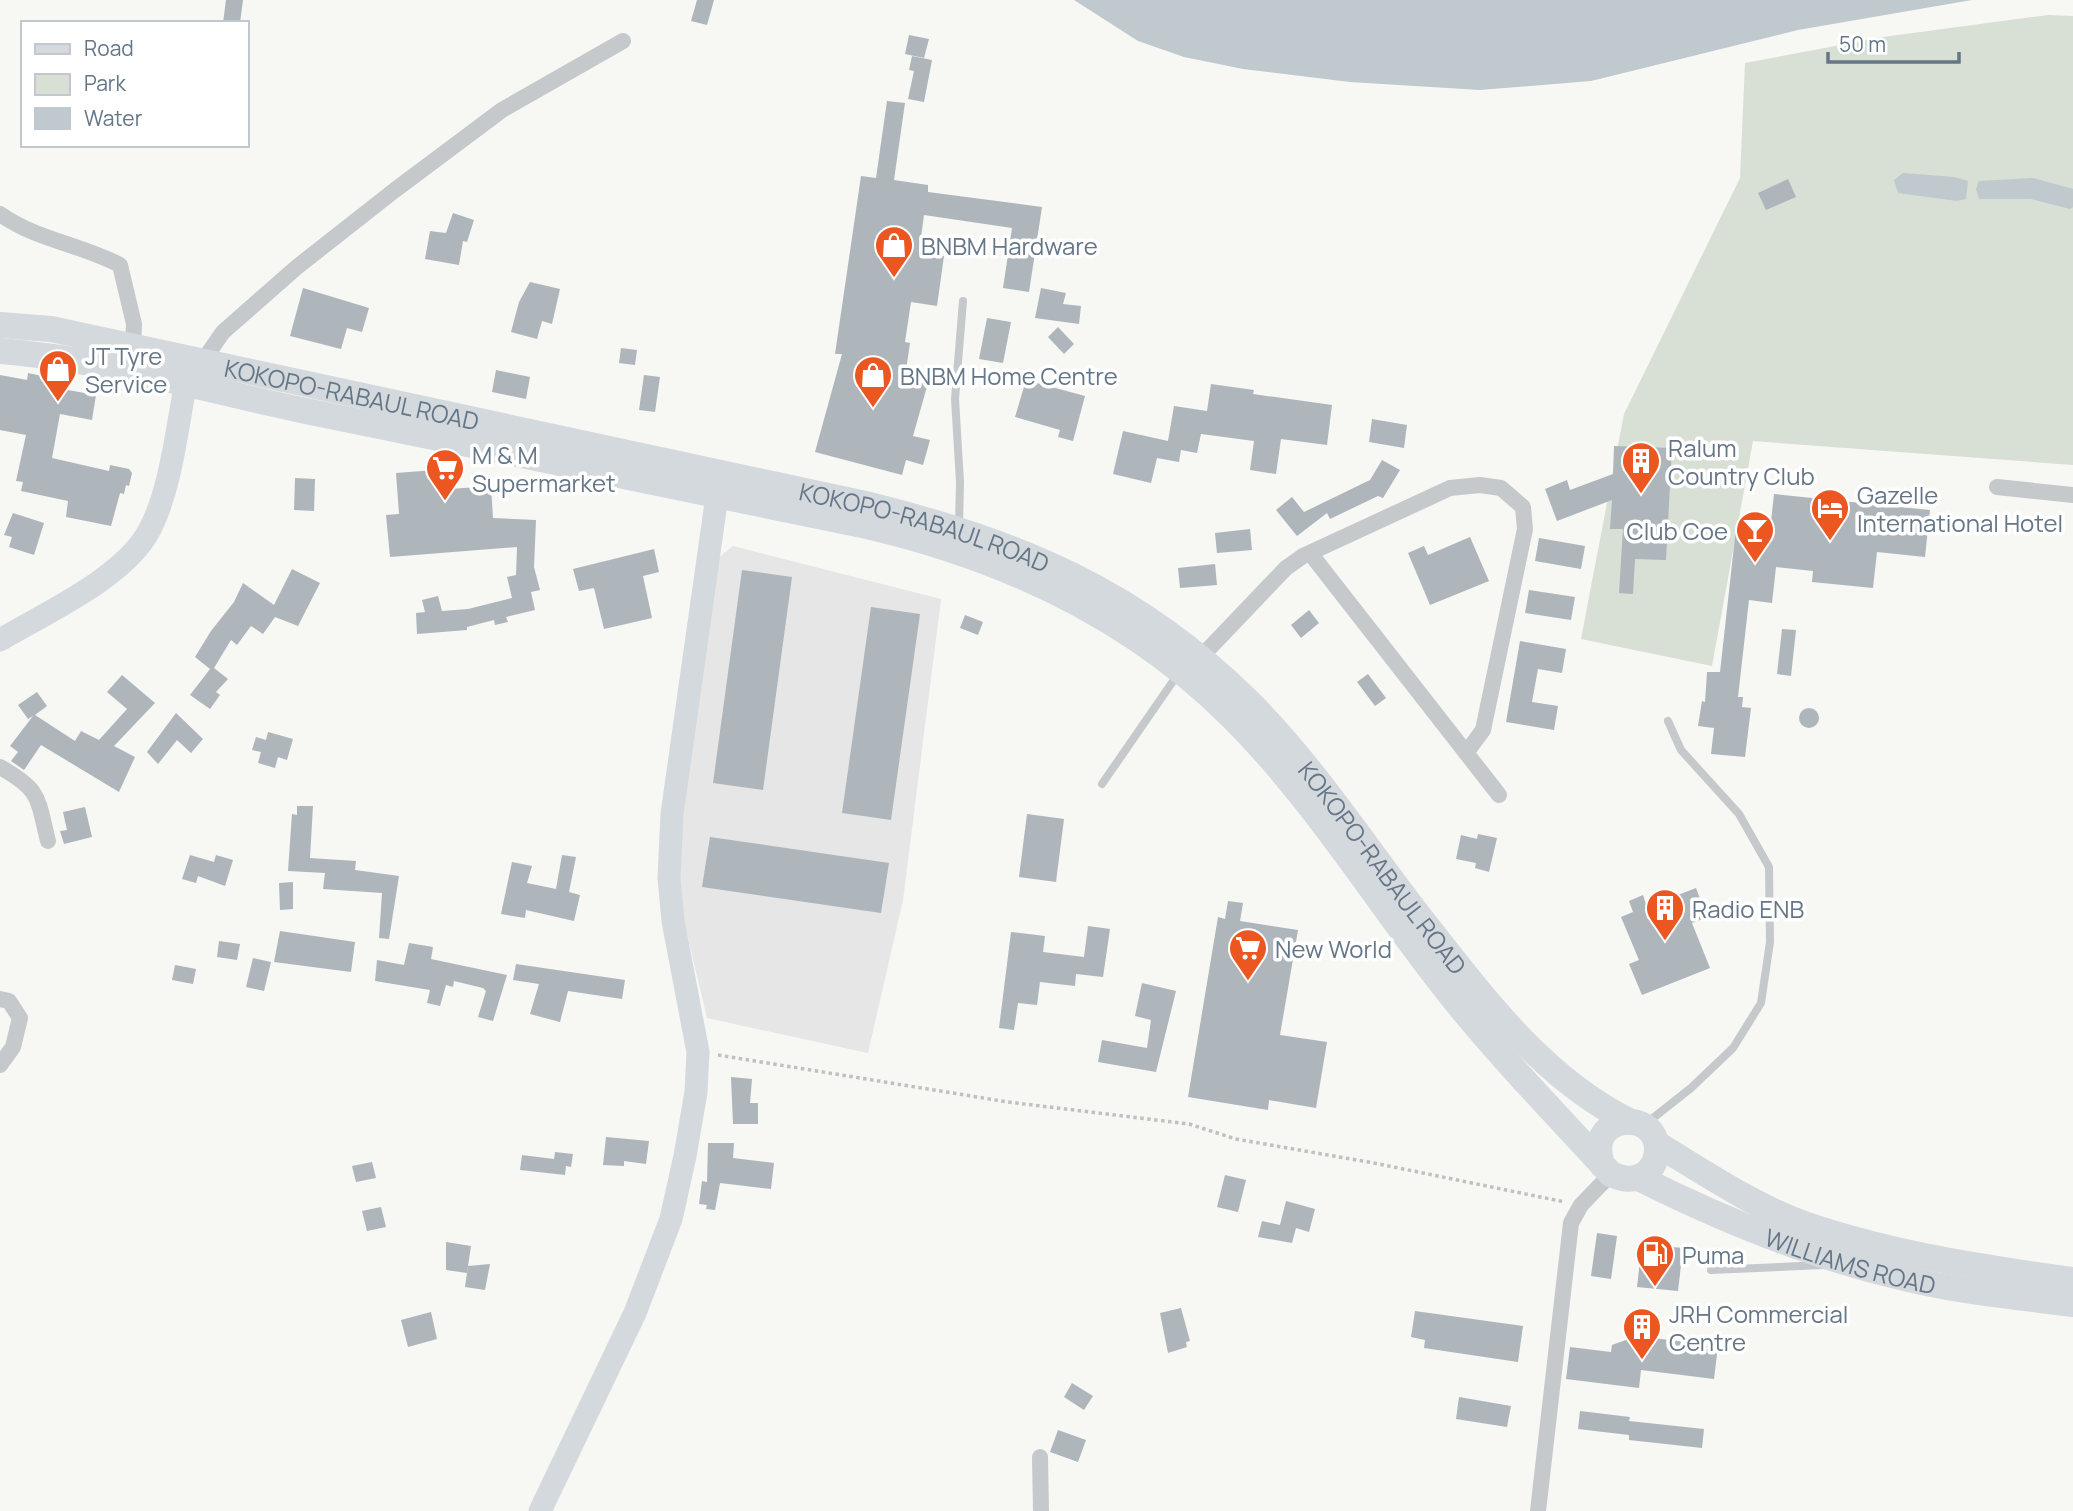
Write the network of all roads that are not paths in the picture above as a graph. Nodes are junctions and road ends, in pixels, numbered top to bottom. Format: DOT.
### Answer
graph roads {
  1 [pos="623,41"];
  2 [pos="0,214"];
  3 [pos="963,301"];
  4 [pos="0,325"];
  5 [pos="132,347"];
  6 [pos="0,351"];
  7 [pos="203,361"];
  8 [pos="186,382"];
  9 [pos="1997,487"];
  10 [pos="2073,495"];
  11 [pos="717,496"];
  12 [pos="959,528"];
  13 [pos="1310,553"];
  14 [pos="0,640"];
  15 [pos="1190,665"];
  16 [pos="1668,720"];
  17 [pos="1466,752"];
  18 [pos="0,767"];
  19 [pos="1102,784"];
  20 [pos="1499,795"];
  21 [pos="48,841"];
  22 [pos="0,999"];
  23 [pos="0,1065"];
  24 [pos="1643,1130"];
  25 [pos="1606,1170"];
  26 [pos="1639,1178"];
  27 [pos="1850,1265"];
  28 [pos="1711,1270"];
  29 [pos="2073,1280"];
  30 [pos="2073,1304"];
  31 [pos="1040,1457"];
  32 [pos="540,1511"];
  33 [pos="1041,1511"];
  34 [pos="1538,1511"];
  1 -- 7 [label="street"];
  2 -- 5 [label="street"];
  3 -- 12 [label="lane"];
  4 -- 5 [label="main road, KOKOPO-RABAUL ROAD"];
  5 -- 7 [label="main road, KOKOPO-RABAUL ROAD"];
  6 -- 8 [label="main road, KOKOPO-RABAUL ROAD"];
  7 -- 12 [label="main road, KOKOPO-RABAUL ROAD"];
  8 -- 11 [label="main road, KOKOPO-RABAUL ROAD"];
  8 -- 14 [label="street"];
  9 -- 10 [label="street"];
  11 -- 15 [label="main road, KOKOPO-RABAUL ROAD"];
  11 -- 32 [label="street"];
  12 -- 15 [label="main road, KOKOPO-RABAUL ROAD"];
  13 -- 15 [label="street"];
  13 -- 17 [label="street"];
  13 -- 17 [label="street"];
  15 -- 19 [label="lane"];
  15 -- 24 [label="main road, KOKOPO-RABAUL ROAD"];
  15 -- 25 [label="main road, KOKOPO-RABAUL ROAD"];
  16 -- 24 [label="lane"];
  17 -- 20 [label="street"];
  18 -- 21 [label="street"];
  22 -- 23 [label="street"];
  24 -- 25 [label="main road"];
  24 -- 26 [label="main road"];
  24 -- 29 [label="main road, WILLIAMS ROAD"];
  25 -- 26 [label="main road"];
  25 -- 34 [label="street"];
  26 -- 27 [label="main road, WILLIAMS ROAD"];
  27 -- 28 [label="lane"];
  27 -- 30 [label="main road, WILLIAMS ROAD"];
  31 -- 33 [label="street"];
}
